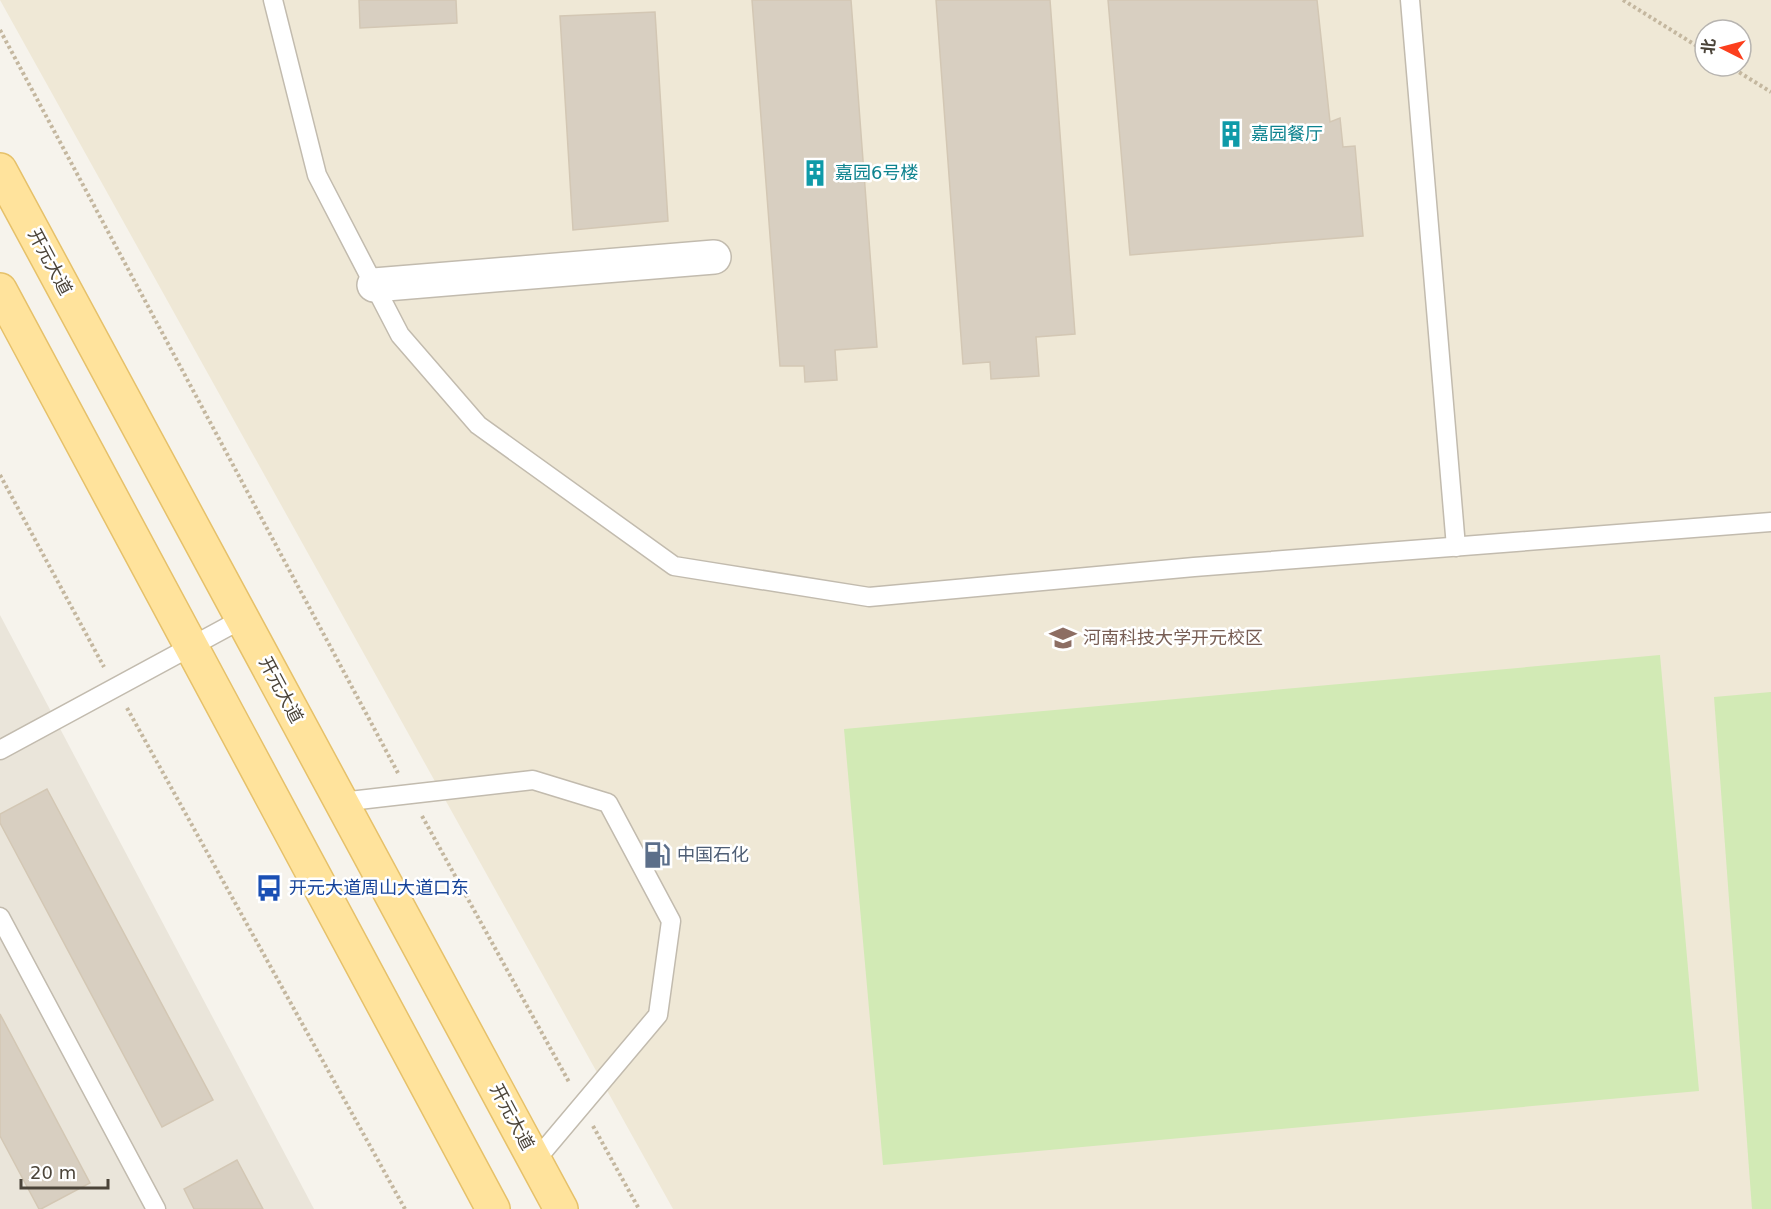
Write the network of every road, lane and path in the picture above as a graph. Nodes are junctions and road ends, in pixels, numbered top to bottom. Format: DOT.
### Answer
graph roads {
  1 [pos="273,0"];
  2 [pos="1410,0"];
  3 [pos="1623,0"];
  4 [pos="0,30"];
  5 [pos="1693,44"];
  6 [pos="1749,78"];
  7 [pos="1771,92"];
  8 [pos="0,170"];
  9 [pos="714,257"];
  10 [pos="374,285"];
  11 [pos="0,290"];
  12 [pos="0,475"];
  13 [pos="1771,522"];
  14 [pos="1456,547"];
  15 [pos="242,619"];
  16 [pos="192,646"];
  17 [pos="115,688"];
  18 [pos="0,750"];
  19 [pos="410,794"];
  20 [pos="341,802"];
  21 [pos="0,917"];
  22 [pos="582,1105"];
  23 [pos="535,1161"];
  24 [pos="156,1209"];
  25 [pos="405,1209"];
  26 [pos="493,1209"];
  27 [pos="561,1209"];
  28 [pos="639,1209"];
  1 -- 10 [label="lane"];
  2 -- 14 [label="lane"];
  3 -- 5 [label="path"];
  4 -- 19 [label="path"];
  6 -- 7 [label="path"];
  8 -- 15 [label="main road, 开元大道"];
  9 -- 10 [label="street"];
  10 -- 14 [label="lane"];
  11 -- 16 [label="main road"];
  12 -- 17 [label="path"];
  13 -- 14 [label="lane"];
  15 -- 16 [label="lane"];
  15 -- 20 [label="main road, 开元大道"];
  16 -- 17 [label="lane"];
  16 -- 26 [label="main road"];
  17 -- 18 [label="lane"];
  17 -- 25 [label="path"];
  19 -- 20 [label="lane"];
  19 -- 22 [label="path"];
  19 -- 22 [label="lane"];
  20 -- 23 [label="main road, 开元大道"];
  21 -- 24 [label="lane"];
  22 -- 23 [label="lane"];
  22 -- 28 [label="path"];
  23 -- 27 [label="main road, 开元大道"];
}
